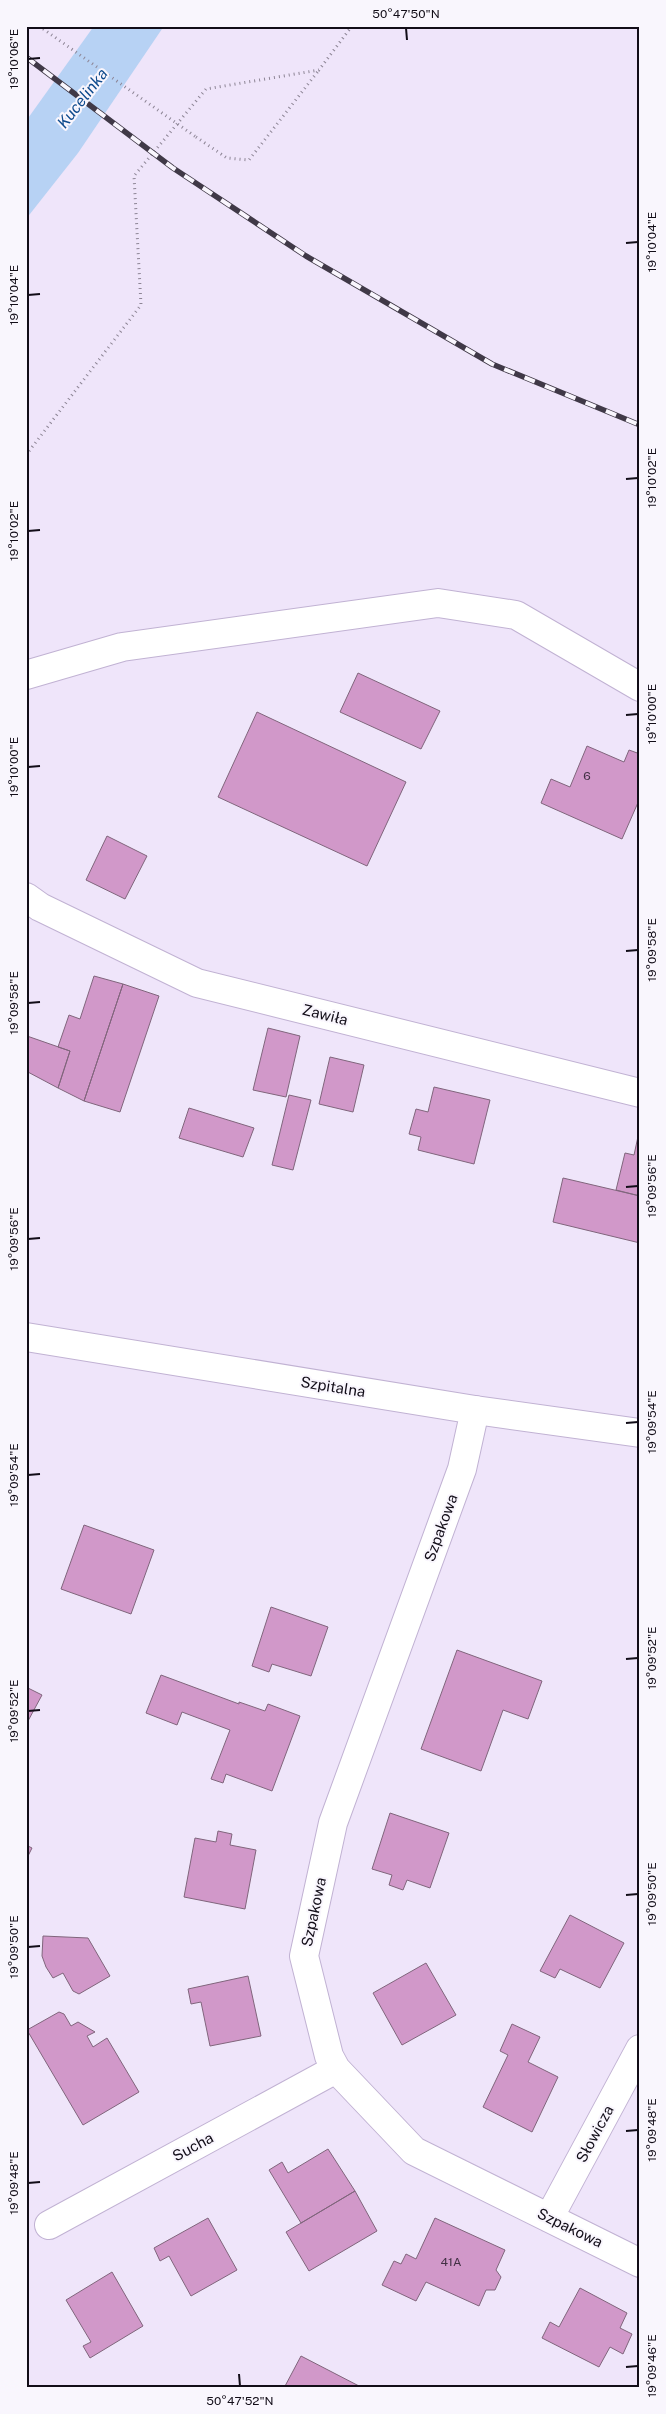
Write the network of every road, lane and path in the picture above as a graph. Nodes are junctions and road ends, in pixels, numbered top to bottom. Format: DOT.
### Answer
graph roads {
  1 [pos="39,26"];
  2 [pos="352,26"];
  3 [pos="319,70"];
  4 [pos="26,455"];
  5 [pos="26,675"];
  6 [pos="640,687"];
  7 [pos="26,897"];
  8 [pos="640,1093"];
  9 [pos="26,1337"];
  10 [pos="475,1410"];
  11 [pos="640,1433"];
  12 [pos="640,2050"];
  13 [pos="336,2069"];
  14 [pos="549,2218"];
  15 [pos="49,2225"];
  16 [pos="640,2263"];
  1 -- 3 [label="path, bridge"];
  2 -- 3 [label="path"];
  3 -- 4 [label="path"];
  5 -- 6 [label="street"];
  7 -- 8 [label="street, Zawiła"];
  9 -- 10 [label="street, Szpitalna"];
  10 -- 11 [label="street, Szpitalna"];
  10 -- 13 [label="street, Szpakowa"];
  12 -- 14 [label="street, Słowicza"];
  13 -- 14 [label="street, Szpakowa"];
  13 -- 15 [label="street, Sucha"];
  14 -- 16 [label="street, Szpakowa"];
}
